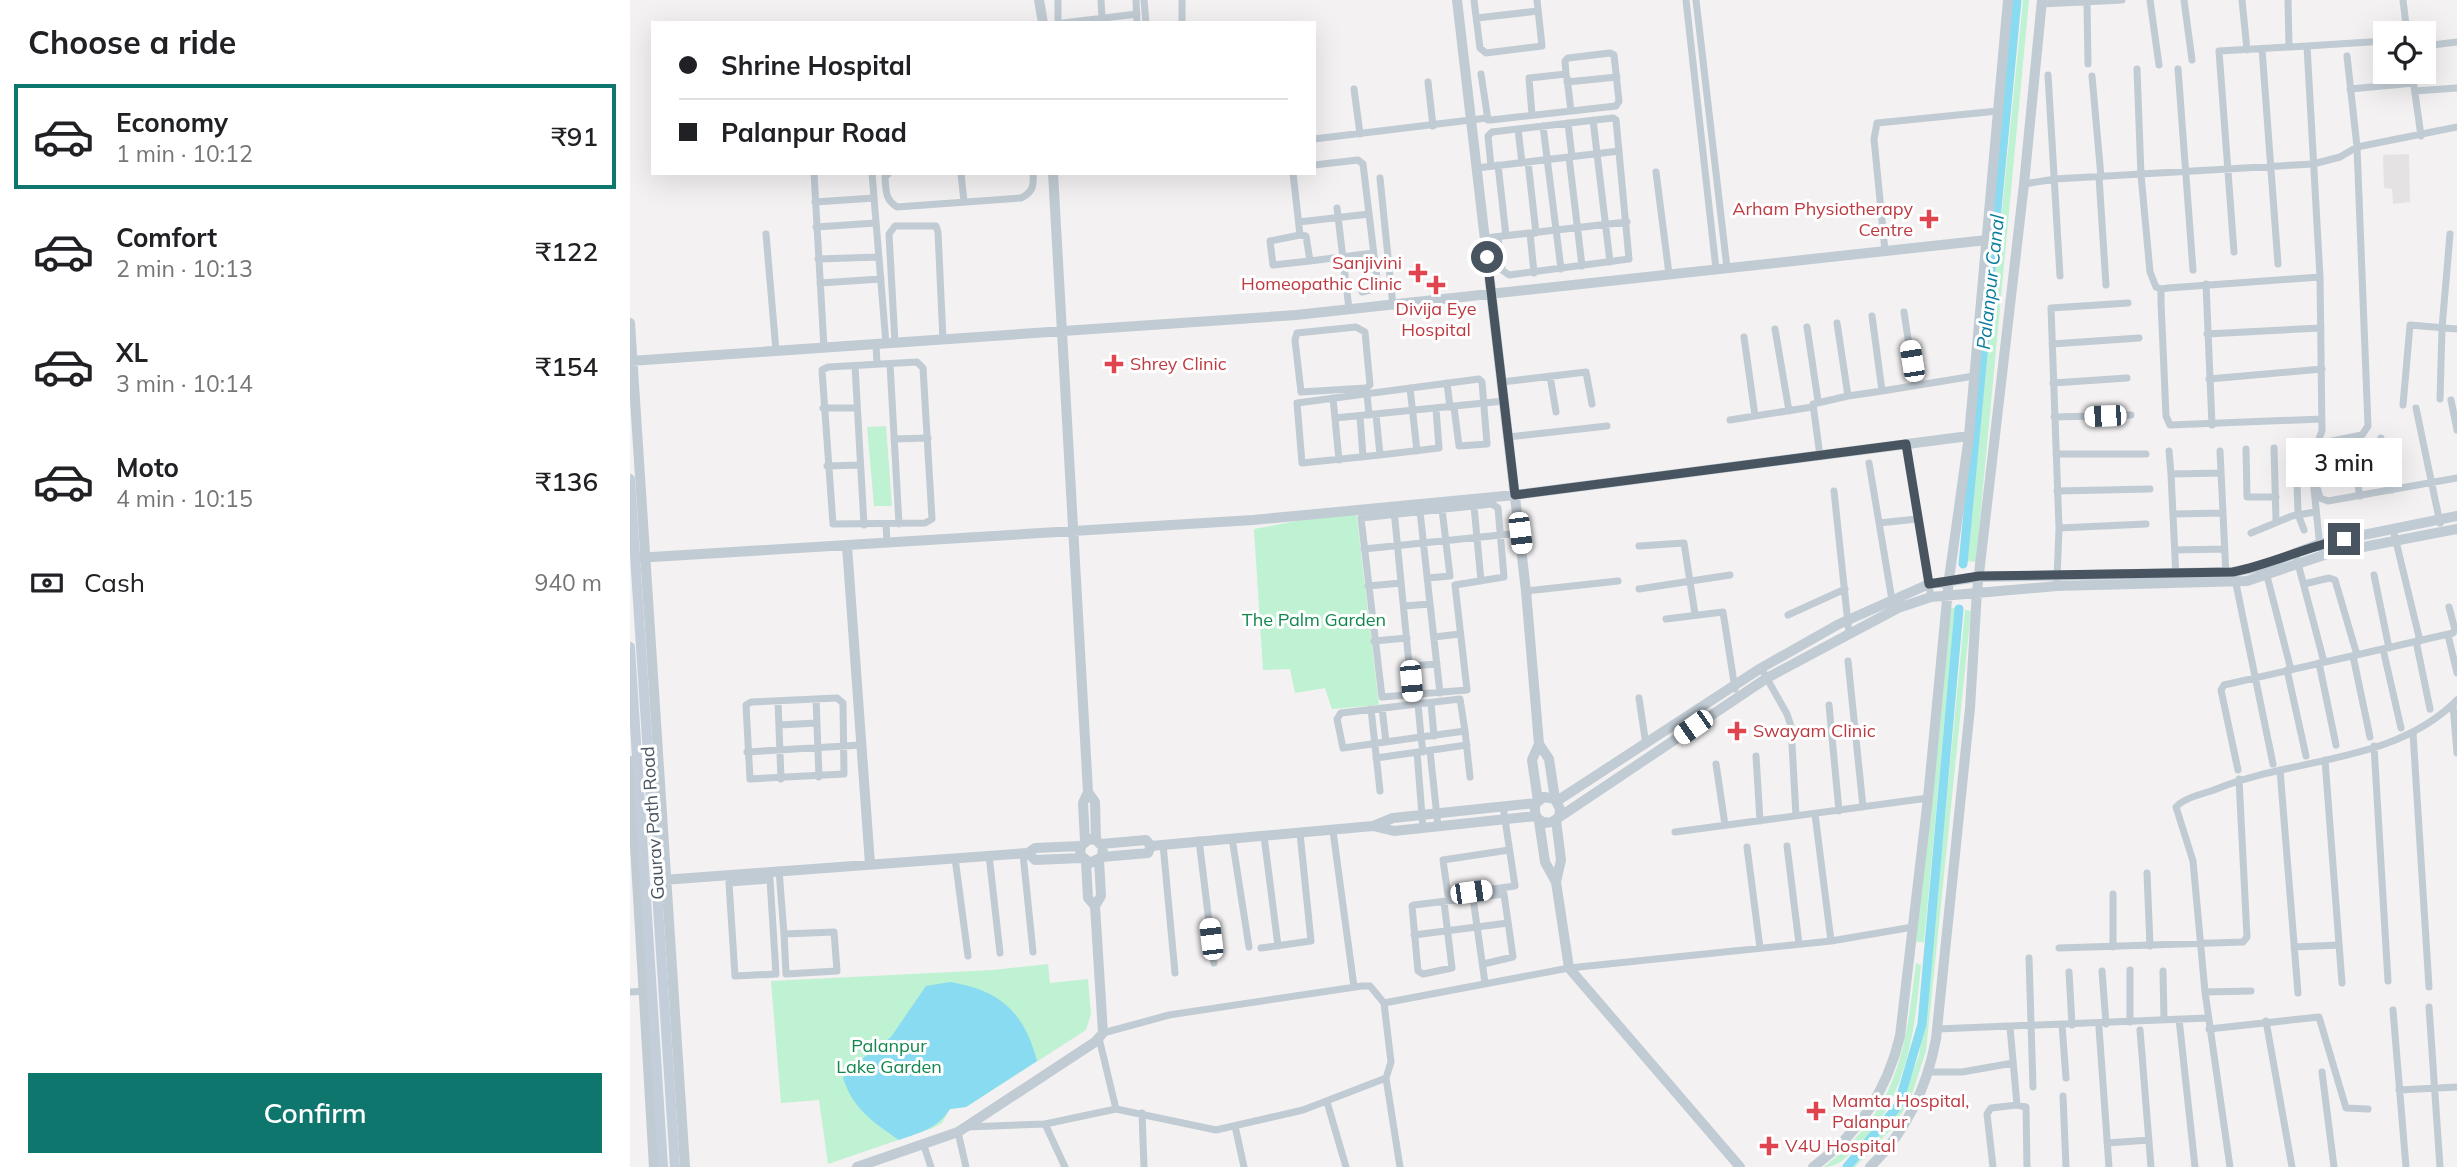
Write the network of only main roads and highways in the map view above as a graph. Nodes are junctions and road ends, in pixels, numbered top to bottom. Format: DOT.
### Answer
graph roads {
  1 [pos="630,480"];
  2 [pos="630,648"];
  3 [pos="632,724"];
  4 [pos="647,877"];
  5 [pos="663,1167"];
  6 [pos="675,1167"];
  1 -- 4 [label="main road, Gaurav Path Road"];
  2 -- 3 [label="main road, Gaurav Path Road"];
  3 -- 4 [label="main road, Gaurav Path Road"];
  4 -- 5 [label="main road, Gaurav Path Road"];
  4 -- 6 [label="main road, Gaurav Path Road"];
}
